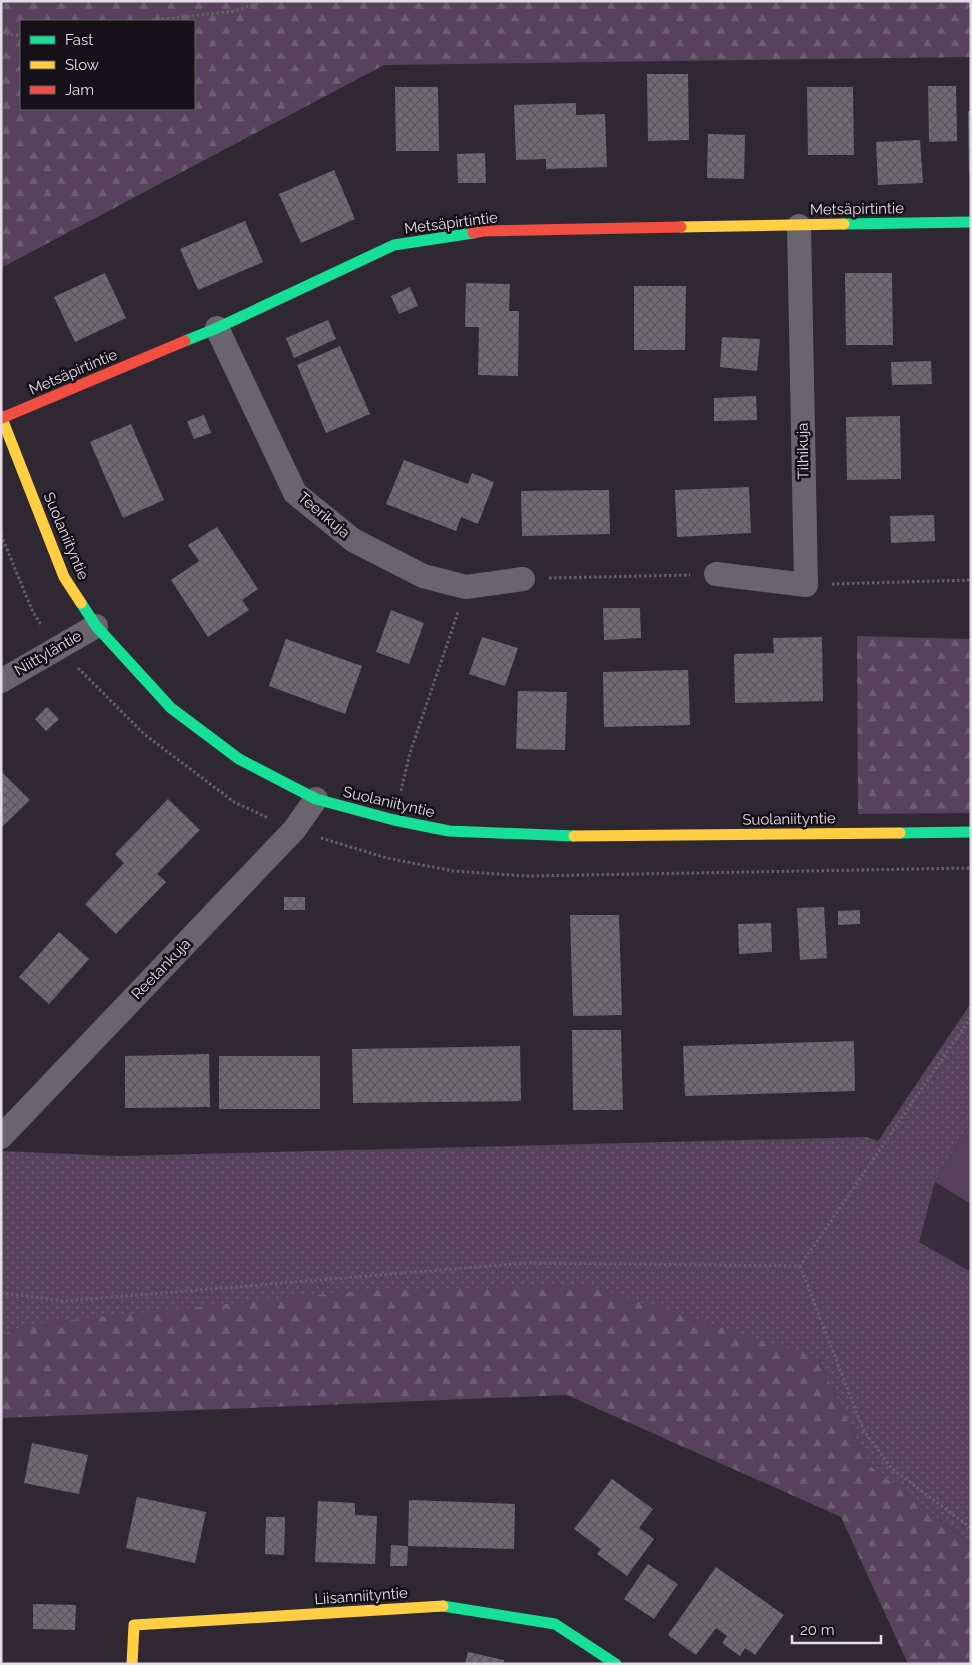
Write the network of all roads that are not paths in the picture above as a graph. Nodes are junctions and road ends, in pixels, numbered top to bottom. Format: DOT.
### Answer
graph roads {
  1 [pos="971,222"];
  2 [pos="798,226"];
  3 [pos="217,328"];
  4 [pos="2,417"];
  5 [pos="716,574"];
  6 [pos="523,579"];
  7 [pos="96,626"];
  8 [pos="1,681"];
  9 [pos="316,799"];
  10 [pos="971,832"];
  11 [pos="1,1137"];
  12 [pos="132,1664"];
  13 [pos="616,1664"];
  1 -- 2 [label="street, Metsäpirtintie"];
  2 -- 3 [label="street, Metsäpirtintie"];
  2 -- 5 [label="street, Tilhikuja"];
  3 -- 4 [label="street, Metsäpirtintie"];
  3 -- 6 [label="street, Teerikuja"];
  4 -- 7 [label="street, Suolaniityntie"];
  7 -- 8 [label="street, Niittyläntie"];
  7 -- 9 [label="street, Suolaniityntie"];
  9 -- 10 [label="street, Suolaniityntie"];
  9 -- 11 [label="street, Reetankuja"];
  12 -- 13 [label="street, Liisanniityntie"];
}
